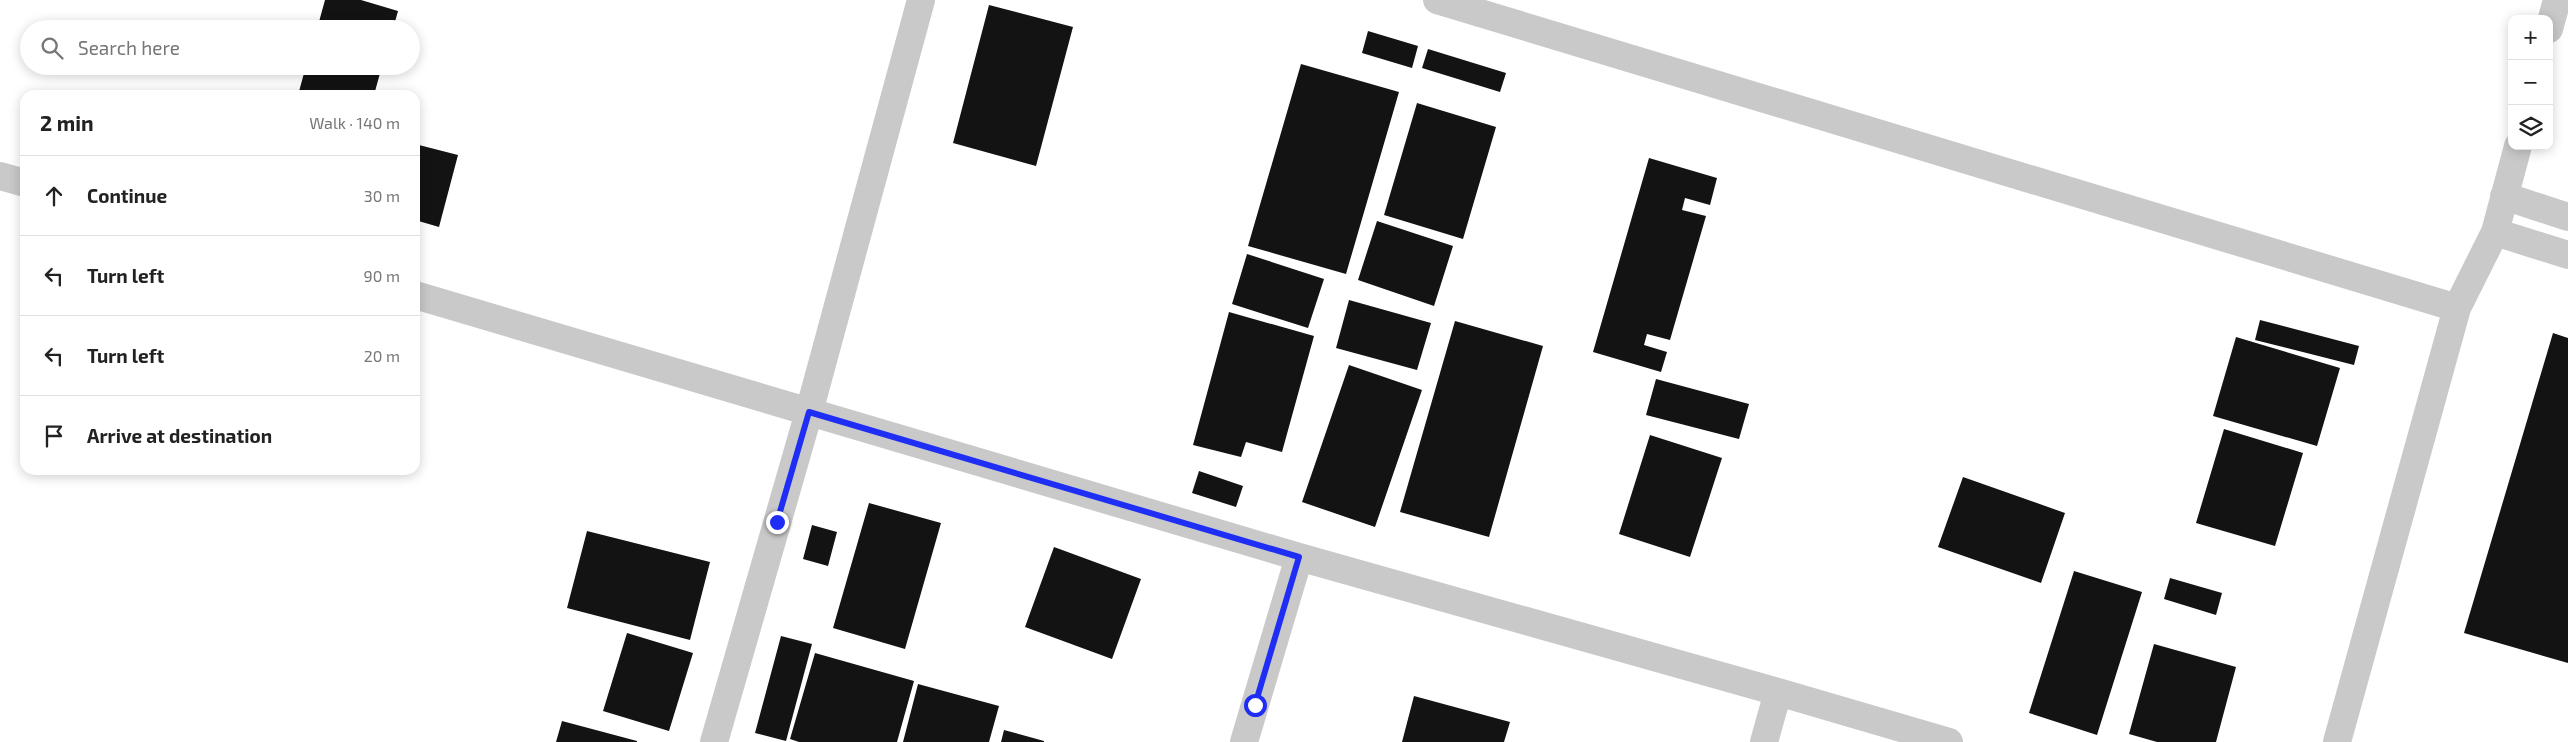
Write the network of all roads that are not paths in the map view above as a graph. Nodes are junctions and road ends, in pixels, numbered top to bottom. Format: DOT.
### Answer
graph roads {
  1 [pos="920,0"];
  2 [pos="1437,0"];
  3 [pos="2557,0"];
  4 [pos="2553,15"];
  5 [pos="2517,150"];
  6 [pos="0,176"];
  7 [pos="20,182"];
  8 [pos="2504,196"];
  9 [pos="2568,217"];
  10 [pos="2495,232"];
  11 [pos="2568,255"];
  12 [pos="420,296"];
  13 [pos="2457,308"];
  14 [pos="809,412"];
  15 [pos="1299,557"];
  16 [pos="1778,692"];
  17 [pos="714,742"];
  18 [pos="1244,742"];
  19 [pos="1764,742"];
  20 [pos="1949,742"];
  21 [pos="2337,742"];
  1 -- 14 [label="street"];
  2 -- 13 [label="street"];
  3 -- 4 [label="street"];
  5 -- 8 [label="street"];
  6 -- 7 [label="street"];
  8 -- 9 [label="street"];
  8 -- 10 [label="street"];
  10 -- 11 [label="street"];
  10 -- 13 [label="street"];
  12 -- 14 [label="street"];
  13 -- 21 [label="street"];
  14 -- 15 [label="street"];
  14 -- 17 [label="street"];
  15 -- 16 [label="street"];
  15 -- 18 [label="street"];
  16 -- 19 [label="street"];
  16 -- 20 [label="street"];
}
